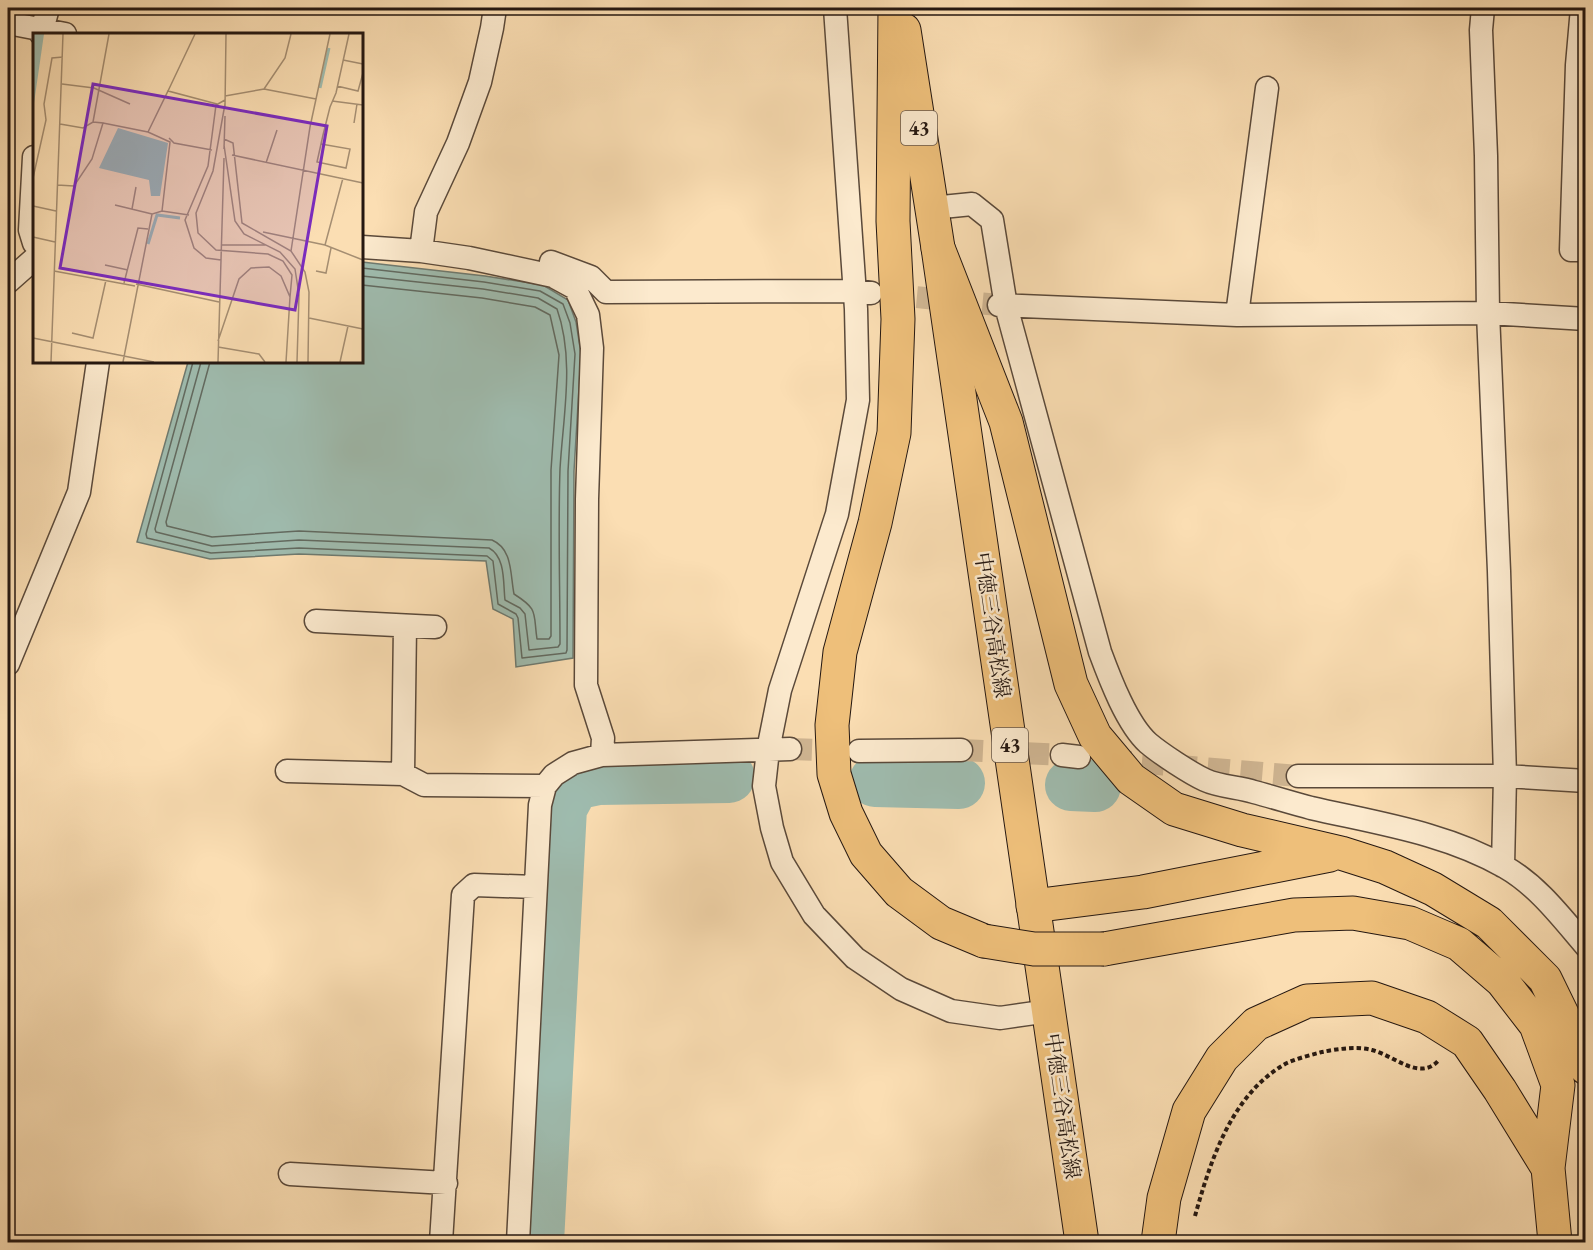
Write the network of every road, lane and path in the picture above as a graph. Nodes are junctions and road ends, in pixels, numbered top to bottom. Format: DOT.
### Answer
graph roads {
  1 [pos="495,8"];
  2 [pos="836,8"];
  3 [pos="895,8"];
  4 [pos="901,8"];
  5 [pos="1483,8"];
  6 [pos="1582,8"];
  7 [pos="8,23"];
  8 [pos="44,24"];
  9 [pos="63,33"];
  10 [pos="1267,88"];
  11 [pos="1581,129"];
  12 [pos="33,175"];
  13 [pos="932,208"];
  14 [pos="33,240"];
  15 [pos="363,247"];
  16 [pos="938,248"];
  17 [pos="1586,250"];
  18 [pos="421,251"];
  19 [pos="469,258"];
  20 [pos="33,260"];
  21 [pos="8,282"];
  22 [pos="863,292"];
  23 [pos="1003,306"];
  24 [pos="1488,313"];
  25 [pos="1237,315"];
  26 [pos="1586,319"];
  27 [pos="98,363"];
  28 [pos="316,621"];
  29 [pos="405,626"];
  30 [pos="435,627"];
  31 [pos="8,664"];
  32 [pos="779,749"];
  33 [pos="961,750"];
  34 [pos="859,752"];
  35 [pos="602,755"];
  36 [pos="287,771"];
  37 [pos="402,774"];
  38 [pos="1505,776"];
  39 [pos="1298,777"];
  40 [pos="1586,781"];
  41 [pos="545,786"];
  42 [pos="1341,853"];
  43 [pos="1503,866"];
  44 [pos="535,887"];
  45 [pos="1033,906"];
  46 [pos="1586,946"];
  47 [pos="1049,1011"];
  48 [pos="1442,1057"];
  49 [pos="1586,1068"];
  50 [pos="1548,1168"];
  51 [pos="290,1174"];
  52 [pos="446,1183"];
  53 [pos="1194,1220"];
  54 [pos="441,1242"];
  55 [pos="518,1242"];
  56 [pos="1082,1242"];
  57 [pos="1158,1242"];
  58 [pos="1555,1242"];
  1 -- 18 [label="street"];
  2 -- 22 [label="street"];
  3 -- 50 [label="main road, bridge"];
  4 -- 13 [label="main road, 中徳三谷高松線 / 43"];
  5 -- 24 [label="street"];
  6 -- 11 [label="street"];
  7 -- 8 [label="street"];
  8 -- 9 [label="street"];
  10 -- 25 [label="street"];
  11 -- 17 [label="street"];
  12 -- 14 [label="street"];
  13 -- 16 [label="main road, 中徳三谷高松線 / 43"];
  13 -- 23 [label="street"];
  15 -- 18 [label="street"];
  16 -- 42 [label="main road"];
  16 -- 45 [label="main road, 中徳三谷高松線 / 43"];
  18 -- 19 [label="street"];
  19 -- 22 [label="street"];
  19 -- 35 [label="street"];
  20 -- 21 [label="street"];
  22 -- 32 [label="street"];
  23 -- 25 [label="street"];
  23 -- 43 [label="street"];
  24 -- 25 [label="street"];
  24 -- 26 [label="street"];
  24 -- 38 [label="street"];
  27 -- 31 [label="street"];
  28 -- 29 [label="street"];
  29 -- 30 [label="street"];
  29 -- 37 [label="street"];
  32 -- 35 [label="street"];
  32 -- 47 [label="street"];
  33 -- 34 [label="street"];
  35 -- 41 [label="street"];
  36 -- 37 [label="street"];
  37 -- 41 [label="street"];
  38 -- 39 [label="street"];
  38 -- 40 [label="street"];
  38 -- 43 [label="street"];
  41 -- 44 [label="street"];
  42 -- 45 [label="main road"];
  42 -- 49 [label="main road"];
  43 -- 46 [label="street"];
  44 -- 52 [label="street"];
  44 -- 55 [label="street"];
  45 -- 47 [label="main road, 中徳三谷高松線 / 43"];
  47 -- 56 [label="main road, 中徳三谷高松線 / 43"];
  48 -- 53 [label="path"];
  50 -- 57 [label="main road"];
  50 -- 58 [label="main road"];
  51 -- 52 [label="street"];
  52 -- 54 [label="street"];
}
